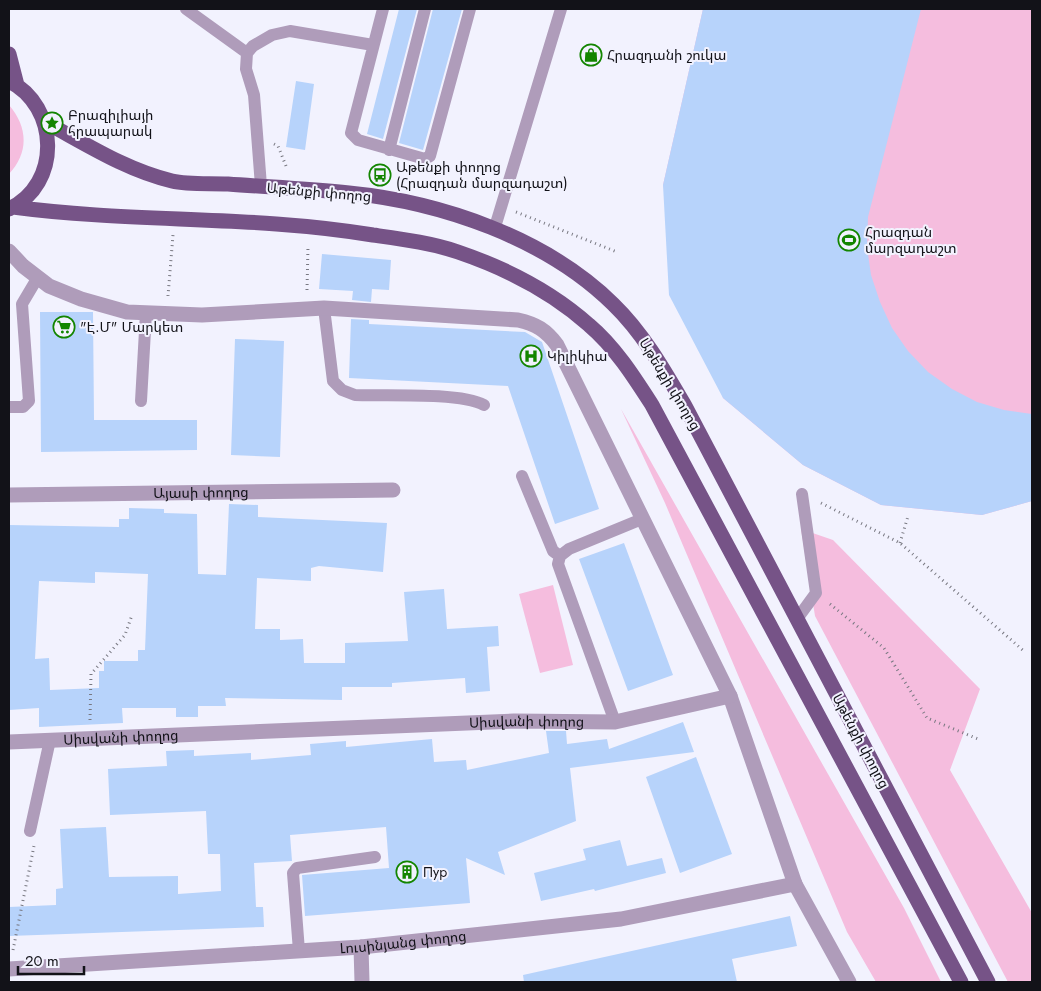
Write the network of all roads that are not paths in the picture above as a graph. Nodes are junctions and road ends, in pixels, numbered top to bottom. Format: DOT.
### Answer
graph roads {
  1 [pos="186,9"];
  2 [pos="383,9"];
  3 [pos="425,9"];
  4 [pos="470,9"];
  5 [pos="561,9"];
  6 [pos="374,45"];
  7 [pos="247,53"];
  8 [pos="9,54"];
  9 [pos="13,83"];
  10 [pos="45,122"];
  11 [pos="389,150"];
  12 [pos="261,186"];
  13 [pos="11,208"];
  14 [pos="495,228"];
  15 [pos="9,251"];
  16 [pos="38,277"];
  17 [pos="324,308"];
  18 [pos="146,313"];
  19 [pos="141,401"];
  20 [pos="484,405"];
  21 [pos="9,407"];
  22 [pos="522,476"];
  23 [pos="393,490"];
  24 [pos="802,494"];
  25 [pos="9,495"];
  26 [pos="642,519"];
  27 [pos="560,556"];
  28 [pos="797,619"];
  29 [pos="730,696"];
  30 [pos="615,722"];
  31 [pos="50,740"];
  32 [pos="9,742"];
  33 [pos="30,831"];
  34 [pos="374,856"];
  35 [pos="795,884"];
  36 [pos="361,947"];
  37 [pos="299,951"];
  38 [pos="9,969"];
  39 [pos="362,982"];
  40 [pos="849,982"];
  41 [pos="961,982"];
  42 [pos="988,982"];
  1 -- 7 [label="lane"];
  2 -- 6 [label="lane"];
  3 -- 11 [label="lane"];
  4 -- 11 [label="lane"];
  5 -- 14 [label="lane"];
  6 -- 7 [label="lane"];
  6 -- 11 [label="lane"];
  7 -- 12 [label="lane"];
  8 -- 9 [label="main road"];
  9 -- 10 [label="main road"];
  10 -- 12 [label="main road, Աթենքի փողոց"];
  10 -- 13 [label="main road"];
  12 -- 14 [label="main road, Աթենքի փողոց"];
  13 -- 41 [label="main road, Աթենքի փողոց"];
  14 -- 28 [label="main road, Աթենքի փողոց"];
  15 -- 16 [label="street"];
  16 -- 18 [label="street"];
  16 -- 21 [label="lane"];
  17 -- 18 [label="street"];
  17 -- 20 [label="lane"];
  17 -- 26 [label="street"];
  18 -- 19 [label="lane"];
  22 -- 27 [label="lane"];
  23 -- 25 [label="street, Այասի փողոց"];
  24 -- 28 [label="lane"];
  26 -- 27 [label="lane"];
  26 -- 29 [label="street"];
  27 -- 30 [label="lane"];
  28 -- 42 [label="main road, Աթենքի փողոց"];
  29 -- 30 [label="street, Սիսվանի փողոց"];
  29 -- 35 [label="street"];
  30 -- 31 [label="street, Սիսվանի փողոց"];
  31 -- 32 [label="street, Սիսվանի փողոց"];
  31 -- 33 [label="lane"];
  34 -- 37 [label="lane"];
  35 -- 36 [label="street, Լուսինյանց փողոց"];
  35 -- 40 [label="street"];
  36 -- 37 [label="street, Լուսինյանց փողոց"];
  36 -- 39 [label="street"];
  37 -- 38 [label="street, Լուսինյանց փողոց"];
}
